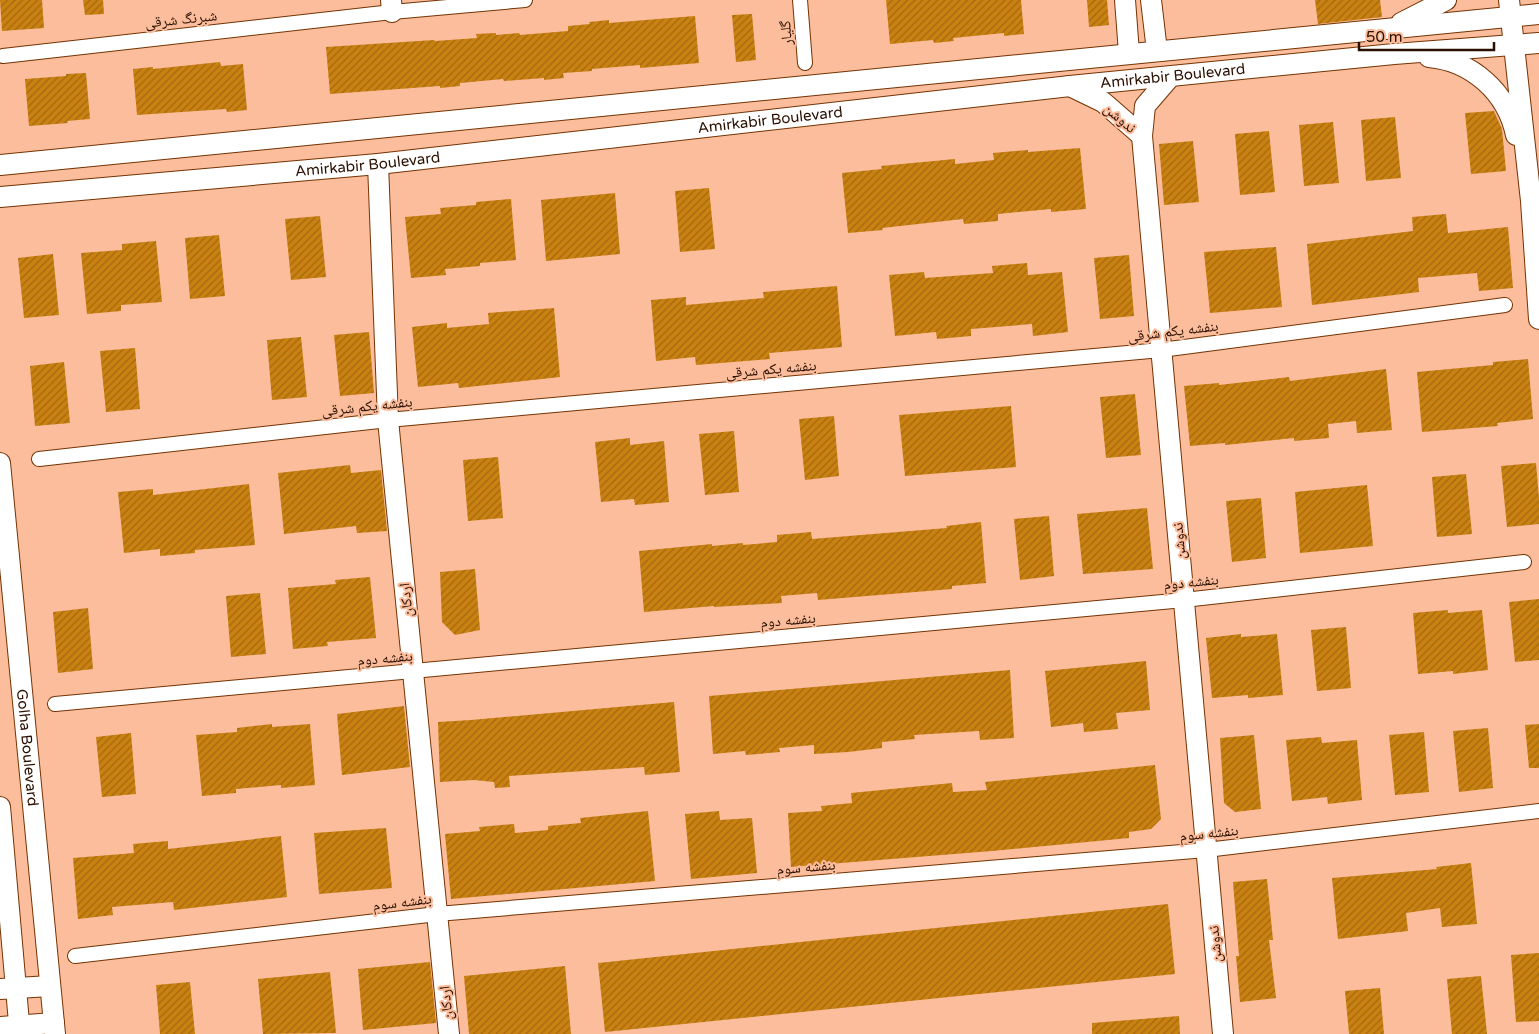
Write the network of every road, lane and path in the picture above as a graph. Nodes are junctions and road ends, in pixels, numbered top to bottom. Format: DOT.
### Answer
graph roads {
  1 [pos="525,0"];
  2 [pos="800,0"];
  3 [pos="1125,0"];
  4 [pos="1151,0"];
  5 [pos="1446,0"];
  6 [pos="392,6"];
  7 [pos="1510,8"];
  8 [pos="1539,14"];
  9 [pos="1390,28"];
  10 [pos="1539,43"];
  11 [pos="1514,45"];
  12 [pos="1157,51"];
  13 [pos="1130,53"];
  14 [pos="1394,54"];
  15 [pos="3,56"];
  16 [pos="805,63"];
  17 [pos="1170,77"];
  18 [pos="1070,86"];
  19 [pos="1142,136"];
  20 [pos="0,164"];
  21 [pos="378,164"];
  22 [pos="0,197"];
  23 [pos="1531,201"];
  24 [pos="1504,305"];
  25 [pos="1539,319"];
  26 [pos="1161,350"];
  27 [pos="388,420"];
  28 [pos="39,459"];
  29 [pos="0,463"];
  30 [pos="1524,562"];
  31 [pos="1184,600"];
  32 [pos="413,672"];
  33 [pos="55,704"];
  34 [pos="0,807"];
  35 [pos="1539,811"];
  36 [pos="1206,850"];
  37 [pos="437,914"];
  38 [pos="75,956"];
  39 [pos="50,986"];
  40 [pos="8,988"];
  41 [pos="13,1029"];
  42 [pos="54,1029"];
  43 [pos="449,1034"];
  44 [pos="1223,1034"];
  1 -- 6 [label="street, شبرنگ شرقی"];
  2 -- 16 [label="street, گلیار"];
  3 -- 13 [label="main road"];
  4 -- 12 [label="main road"];
  5 -- 9 [label="main road"];
  6 -- 15 [label="street, شبرنگ شرقی"];
  7 -- 8 [label="main road, Amirkabir Boulevard"];
  7 -- 9 [label="main road, Amirkabir Boulevard"];
  7 -- 11 [label="main road"];
  9 -- 12 [label="main road, Amirkabir Boulevard"];
  10 -- 11 [label="main road, Amirkabir Boulevard"];
  11 -- 14 [label="main road, Amirkabir Boulevard"];
  11 -- 23 [label="main road"];
  12 -- 13 [label="main road, Amirkabir Boulevard"];
  13 -- 20 [label="main road, Amirkabir Boulevard"];
  14 -- 17 [label="main road, Amirkabir Boulevard"];
  14 -- 23 [label="main road"];
  17 -- 18 [label="main road, Amirkabir Boulevard"];
  17 -- 19 [label="main road"];
  18 -- 19 [label="main road, ندوشن"];
  18 -- 21 [label="main road, Amirkabir Boulevard"];
  19 -- 26 [label="main road, ندوشن"];
  21 -- 22 [label="main road, Amirkabir Boulevard"];
  21 -- 27 [label="main road, اردکان"];
  23 -- 25 [label="main road"];
  24 -- 26 [label="street, بنفشه یکم شرقی"];
  26 -- 27 [label="street, بنفشه یکم شرقی"];
  26 -- 31 [label="main road, ندوشن"];
  27 -- 28 [label="street, بنفشه یکم شرقی"];
  27 -- 32 [label="main road, اردکان"];
  29 -- 39 [label="main road, Golha Boulevard"];
  30 -- 31 [label="street, بنفشه دوم"];
  31 -- 32 [label="street, بنفشه دوم"];
  31 -- 36 [label="main road, ندوشن"];
  32 -- 33 [label="street, بنفشه دوم"];
  32 -- 37 [label="main road, اردکان"];
  34 -- 40 [label="main road"];
  35 -- 36 [label="street, بنفشه سوم"];
  36 -- 37 [label="street, بنفشه سوم"];
  36 -- 44 [label="main road, ندوشن"];
  37 -- 38 [label="street, بنفشه سوم"];
  37 -- 43 [label="main road, اردکان"];
  39 -- 40 [label="main road"];
  39 -- 42 [label="main road, Golha Boulevard"];
  40 -- 41 [label="main road"];
  41 -- 42 [label="main road"];
}
